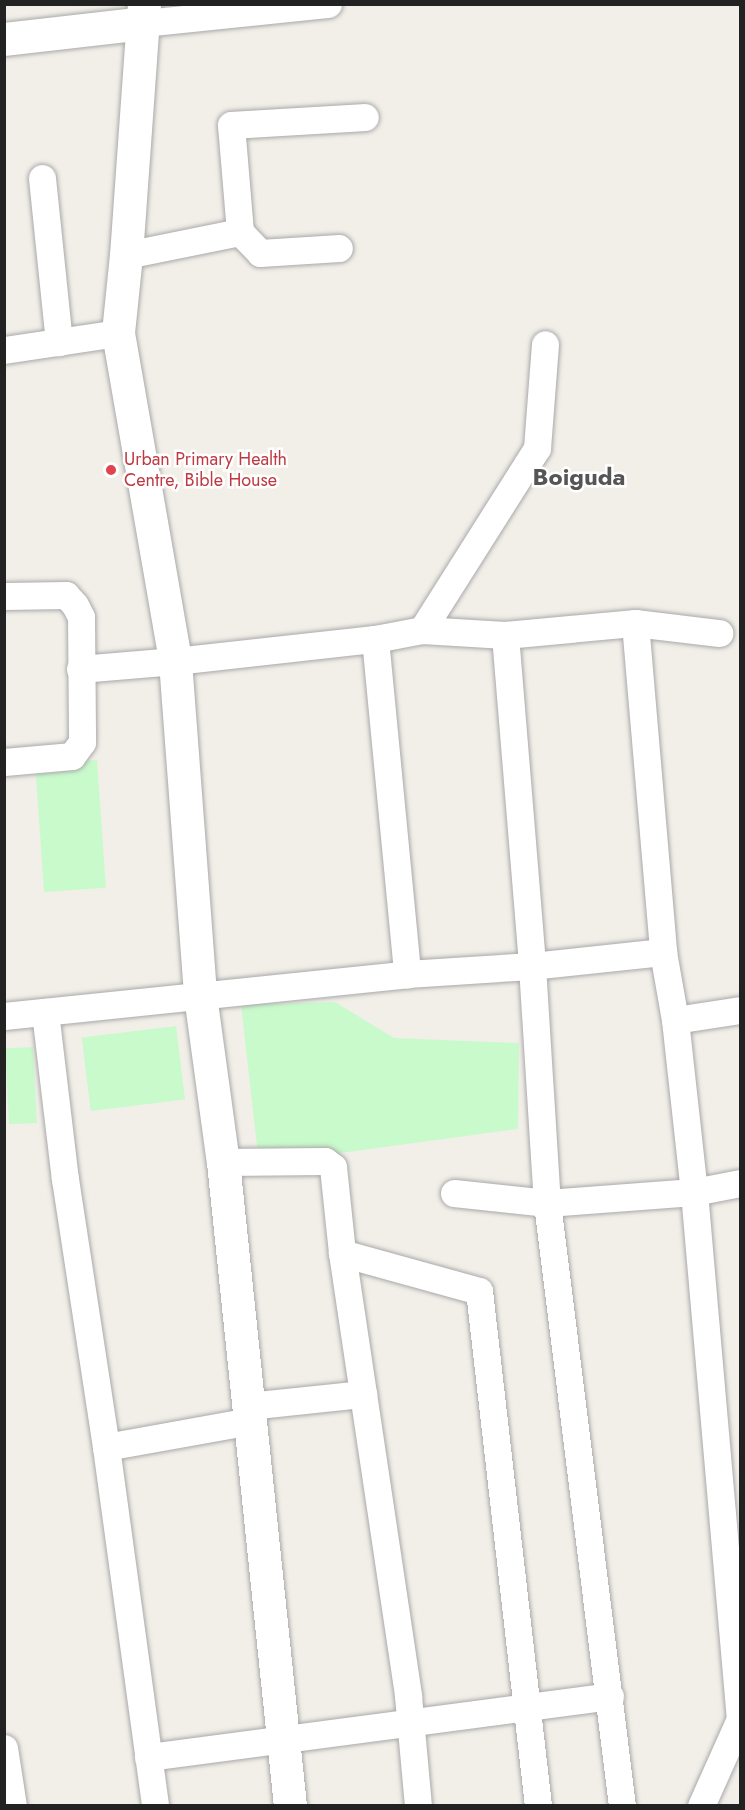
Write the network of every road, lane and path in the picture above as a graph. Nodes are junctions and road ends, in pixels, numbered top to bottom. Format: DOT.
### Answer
graph roads {
  1 [pos="328,4"];
  2 [pos="144,14"];
  3 [pos="4,39"];
  4 [pos="365,117"];
  5 [pos="42,178"];
  6 [pos="240,232"];
  7 [pos="339,248"];
  8 [pos="126,255"];
  9 [pos="118,333"];
  10 [pos="59,342"];
  11 [pos="545,344"];
  12 [pos="4,350"];
  13 [pos="4,596"];
  14 [pos="635,623"];
  15 [pos="422,630"];
  16 [pos="719,633"];
  17 [pos="505,635"];
  18 [pos="375,639"];
  19 [pos="175,661"];
  20 [pos="80,669"];
  21 [pos="4,762"];
  22 [pos="663,952"];
  23 [pos="532,966"];
  24 [pos="407,974"];
  25 [pos="201,995"];
  26 [pos="741,1010"];
  27 [pos="45,1012"];
  28 [pos="4,1016"];
  29 [pos="675,1020"];
  30 [pos="223,1162"];
  31 [pos="741,1183"];
  32 [pos="693,1192"];
  33 [pos="454,1193"];
  34 [pos="547,1203"];
  35 [pos="342,1253"];
  36 [pos="363,1394"];
  37 [pos="249,1413"];
  38 [pos="106,1447"];
  39 [pos="610,1696"];
  40 [pos="526,1708"];
  41 [pos="740,1719"];
  42 [pos="411,1722"];
  43 [pos="283,1739"];
  44 [pos="4,1748"];
  45 [pos="148,1757"];
  46 [pos="13,1806"];
  47 [pos="155,1806"];
  48 [pos="290,1806"];
  49 [pos="418,1806"];
  50 [pos="538,1806"];
  51 [pos="622,1806"];
  52 [pos="701,1806"];
  1 -- 2 [label="street"];
  2 -- 3 [label="street"];
  2 -- 8 [label="street"];
  4 -- 6 [label="street"];
  5 -- 10 [label="street"];
  6 -- 7 [label="street"];
  6 -- 8 [label="street"];
  8 -- 9 [label="street"];
  9 -- 10 [label="street"];
  9 -- 19 [label="street"];
  10 -- 12 [label="street"];
  11 -- 15 [label="street"];
  13 -- 20 [label="street"];
  14 -- 16 [label="street"];
  14 -- 17 [label="street"];
  14 -- 22 [label="street"];
  15 -- 17 [label="street"];
  15 -- 18 [label="street"];
  17 -- 23 [label="street"];
  18 -- 19 [label="street"];
  18 -- 24 [label="street"];
  19 -- 20 [label="street"];
  19 -- 25 [label="street"];
  20 -- 21 [label="street"];
  22 -- 23 [label="street"];
  22 -- 29 [label="street"];
  23 -- 24 [label="street"];
  23 -- 34 [label="street"];
  24 -- 25 [label="street"];
  25 -- 27 [label="street"];
  25 -- 30 [label="street"];
  26 -- 29 [label="street"];
  27 -- 28 [label="street"];
  27 -- 38 [label="street"];
  29 -- 32 [label="street"];
  30 -- 35 [label="street"];
  30 -- 37 [label="street"];
  31 -- 32 [label="street"];
  32 -- 34 [label="street"];
  32 -- 41 [label="street"];
  33 -- 34 [label="street"];
  34 -- 39 [label="street"];
  35 -- 36 [label="street"];
  35 -- 40 [label="street"];
  36 -- 37 [label="street"];
  36 -- 42 [label="street"];
  37 -- 38 [label="street"];
  37 -- 43 [label="street"];
  38 -- 45 [label="street"];
  39 -- 40 [label="street"];
  39 -- 51 [label="street"];
  40 -- 42 [label="street"];
  40 -- 50 [label="street"];
  41 -- 52 [label="street"];
  42 -- 43 [label="street"];
  42 -- 49 [label="street"];
  43 -- 45 [label="street"];
  43 -- 48 [label="street"];
  44 -- 46 [label="street"];
  45 -- 47 [label="street"];
}
